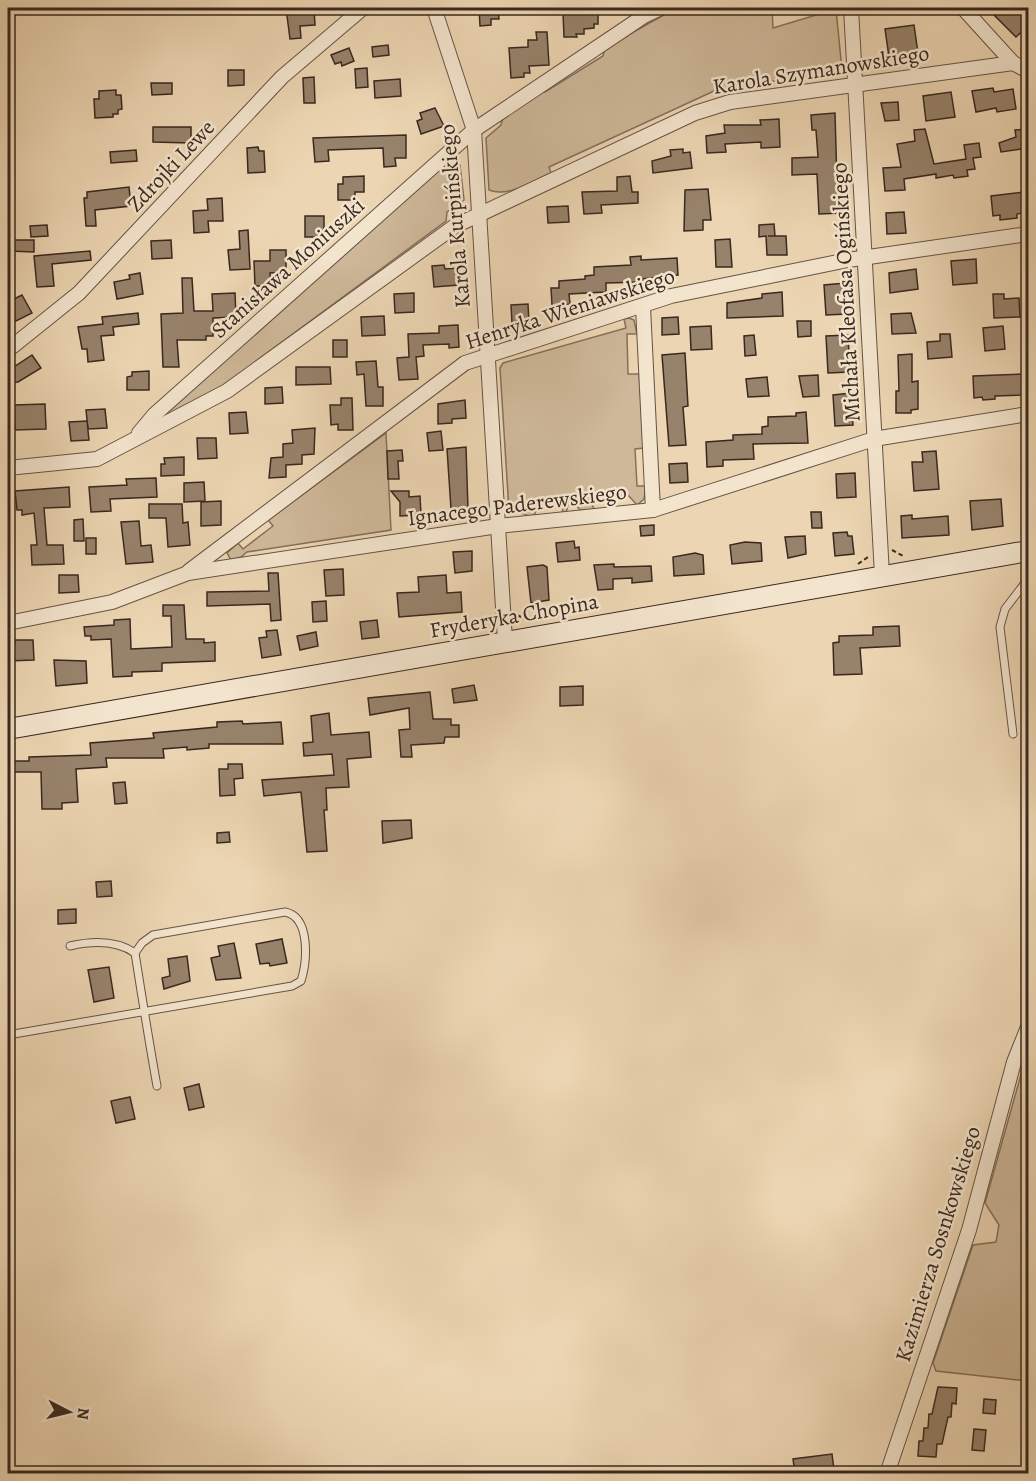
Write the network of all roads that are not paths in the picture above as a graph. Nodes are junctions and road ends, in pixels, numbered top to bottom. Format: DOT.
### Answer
graph roads {
  1 [pos="363,8"];
  2 [pos="434,8"];
  3 [pos="661,8"];
  4 [pos="851,8"];
  5 [pos="963,8"];
  6 [pos="1013,63"];
  7 [pos="1029,72"];
  8 [pos="856,83"];
  9 [pos="474,130"];
  10 [pos="479,216"];
  11 [pos="1029,234"];
  12 [pos="866,259"];
  13 [pos="643,307"];
  14 [pos="8,350"];
  15 [pos="487,357"];
  16 [pos="1029,414"];
  17 [pos="133,439"];
  18 [pos="874,439"];
  19 [pos="8,468"];
  20 [pos="653,510"];
  21 [pos="498,526"];
  22 [pos="1029,551"];
  23 [pos="188,573"];
  24 [pos="882,575"];
  25 [pos="1029,579"];
  26 [pos="8,623"];
  27 [pos="505,641"];
  28 [pos="8,729"];
  29 [pos="1013,734"];
  30 [pos="70,946"];
  31 [pos="135,953"];
  32 [pos="144,1010"];
  33 [pos="1029,1028"];
  34 [pos="8,1035"];
  35 [pos="157,1086"];
  36 [pos="886,1473"];
  1 -- 14 [label="street, Zdrojki Lewe"];
  2 -- 9 [label="street, Karola Kurpińskiego"];
  3 -- 9 [label="street, Stanisława Moniuszki"];
  4 -- 8 [label="street, Michała Kleofasa Ogińskiego"];
  5 -- 6 [label="street"];
  6 -- 7 [label="street"];
  6 -- 8 [label="street, Karola Szymanowskiego"];
  8 -- 10 [label="street, Karola Szymanowskiego"];
  8 -- 12 [label="street, Michała Kleofasa Ogińskiego"];
  9 -- 10 [label="street, Karola Kurpińskiego"];
  9 -- 17 [label="street, Stanisława Moniuszki"];
  10 -- 15 [label="street, Karola Kurpińskiego"];
  10 -- 17 [label="street, Stanisława Moniuszki"];
  11 -- 12 [label="street, Henryka Wieniawskiego"];
  12 -- 13 [label="street, Henryka Wieniawskiego"];
  12 -- 18 [label="street, Michała Kleofasa Ogińskiego"];
  13 -- 15 [label="street, Henryka Wieniawskiego"];
  13 -- 20 [label="street"];
  15 -- 21 [label="street, Karola Kurpińskiego"];
  15 -- 23 [label="street, Henryka Wieniawskiego"];
  16 -- 18 [label="street, Ignacego Paderewskiego"];
  17 -- 19 [label="street, Stanisława Moniuszki"];
  18 -- 20 [label="street, Ignacego Paderewskiego"];
  18 -- 24 [label="street, Michała Kleofasa Ogińskiego"];
  20 -- 21 [label="street, Ignacego Paderewskiego"];
  21 -- 23 [label="street, Ignacego Paderewskiego"];
  21 -- 27 [label="street, Karola Kurpińskiego"];
  22 -- 24 [label="street, Fryderyka Chopina"];
  23 -- 26 [label="street, Ignacego Paderewskiego"];
  24 -- 27 [label="street, Fryderyka Chopina"];
  25 -- 29 [label="lane"];
  27 -- 28 [label="street, Fryderyka Chopina"];
  30 -- 31 [label="lane"];
  31 -- 32 [label="lane"];
  31 -- 32 [label="lane"];
  32 -- 34 [label="lane"];
  32 -- 35 [label="lane"];
  33 -- 36 [label="street, Kazimierza Sosnkowskiego"];
}
